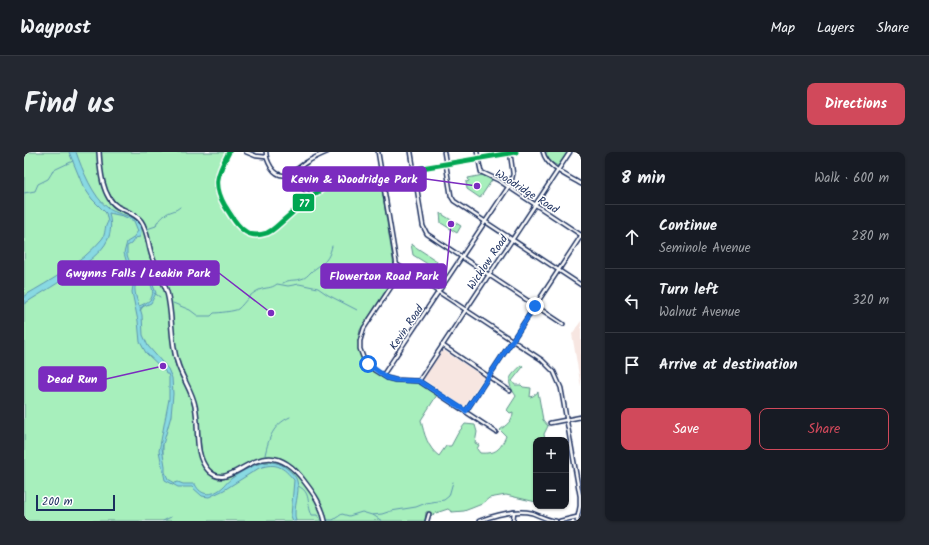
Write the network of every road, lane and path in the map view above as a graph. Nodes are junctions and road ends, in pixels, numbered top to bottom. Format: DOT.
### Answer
graph roads {
  1 [pos="99,152"];
  2 [pos="229,152"];
  3 [pos="246,152"];
  4 [pos="266,152"];
  5 [pos="327,152"];
  6 [pos="378,152"];
  7 [pos="411,152"];
  8 [pos="444,152"];
  9 [pos="477,152"];
  10 [pos="516,152"];
  11 [pos="543,152"];
  12 [pos="570,152"];
  13 [pos="510,153"];
  14 [pos="266,156"];
  15 [pos="478,158"];
  16 [pos="446,164"];
  17 [pos="414,169"];
  18 [pos="558,170"];
  19 [pos="293,172"];
  20 [pos="381,174"];
  21 [pos="581,184"];
  22 [pos="508,187"];
  23 [pos="310,196"];
  24 [pos="535,205"];
  25 [pos="485,222"];
  26 [pos="581,235"];
  27 [pos="512,240"];
  28 [pos="461,257"];
  29 [pos="396,264"];
  30 [pos="403,269"];
  31 [pos="558,270"];
  32 [pos="488,275"];
  33 [pos="394,281"];
  34 [pos="581,285"];
  35 [pos="438,292"];
  36 [pos="535,306"];
  37 [pos="465,310"];
  38 [pos="563,324"];
  39 [pos="512,341"];
  40 [pos="442,345"];
  41 [pos="383,376"];
  42 [pos="489,376"];
  43 [pos="419,381"];
  44 [pos="510,390"];
  45 [pos="466,411"];
  46 [pos="581,417"];
  47 [pos="567,420"];
  48 [pos="550,423"];
  49 [pos="496,432"];
  50 [pos="581,500"];
  51 [pos="514,512"];
  52 [pos="429,514"];
  53 [pos="578,517"];
  54 [pos="325,521"];
  55 [pos="427,521"];
  56 [pos="479,521"];
  57 [pos="513,521"];
  58 [pos="556,521"];
  59 [pos="560,521"];
  60 [pos="577,521"];
  1 -- 54 [label="street"];
  2 -- 23 [label="street"];
  3 -- 14 [label="street"];
  4 -- 14 [label="street"];
  5 -- 19 [label="street"];
  6 -- 20 [label="street"];
  7 -- 17 [label="street"];
  8 -- 16 [label="street"];
  9 -- 15 [label="street, Woodridge Road"];
  10 -- 13 [label="street"];
  11 -- 18 [label="street"];
  12 -- 18 [label="street, Wicklow Road"];
  13 -- 15 [label="street"];
  13 -- 22 [label="street"];
  14 -- 19 [label="street"];
  15 -- 16 [label="street"];
  15 -- 22 [label="street, Woodridge Road"];
  16 -- 17 [label="street"];
  16 -- 25 [label="street"];
  17 -- 20 [label="street"];
  17 -- 28 [label="street"];
  18 -- 21 [label="street"];
  18 -- 24 [label="street, Wicklow Road"];
  19 -- 23 [label="street"];
  20 -- 23 [label="street"];
  20 -- 29 [label="street"];
  22 -- 24 [label="street, Woodridge Road"];
  22 -- 25 [label="street, Kevin Road"];
  24 -- 26 [label="street, Woodridge Road"];
  24 -- 27 [label="street, Wicklow Road"];
  25 -- 27 [label="street"];
  25 -- 28 [label="street, Kevin Road"];
  26 -- 31 [label="street"];
  27 -- 31 [label="street"];
  27 -- 32 [label="street, Wicklow Road"];
  28 -- 32 [label="street"];
  28 -- 35 [label="street, Kevin Road"];
  29 -- 30 [label="street"];
  29 -- 33 [label="street"];
  30 -- 33 [label="street"];
  30 -- 35 [label="street"];
  31 -- 34 [label="street"];
  31 -- 36 [label="street"];
  32 -- 36 [label="street"];
  32 -- 37 [label="street, Wicklow Road"];
  33 -- 41 [label="street"];
  35 -- 37 [label="street"];
  35 -- 41 [label="street, Kevin Road"];
  36 -- 38 [label="street"];
  36 -- 39 [label="street"];
  37 -- 39 [label="street"];
  37 -- 40 [label="street, Wicklow Road"];
  39 -- 42 [label="street"];
  39 -- 47 [label="street"];
  40 -- 42 [label="street"];
  40 -- 43 [label="street, Wicklow Road"];
  41 -- 43 [label="street"];
  42 -- 44 [label="street"];
  42 -- 45 [label="street"];
  43 -- 45 [label="street"];
  45 -- 49 [label="street"];
  46 -- 47 [label="street"];
  47 -- 48 [label="street"];
  47 -- 50 [label="street"];
  50 -- 53 [label="street"];
  51 -- 56 [label="street"];
  51 -- 57 [label="street"];
  51 -- 58 [label="street"];
  52 -- 55 [label="street"];
  53 -- 59 [label="street"];
  53 -- 60 [label="street"];
}
